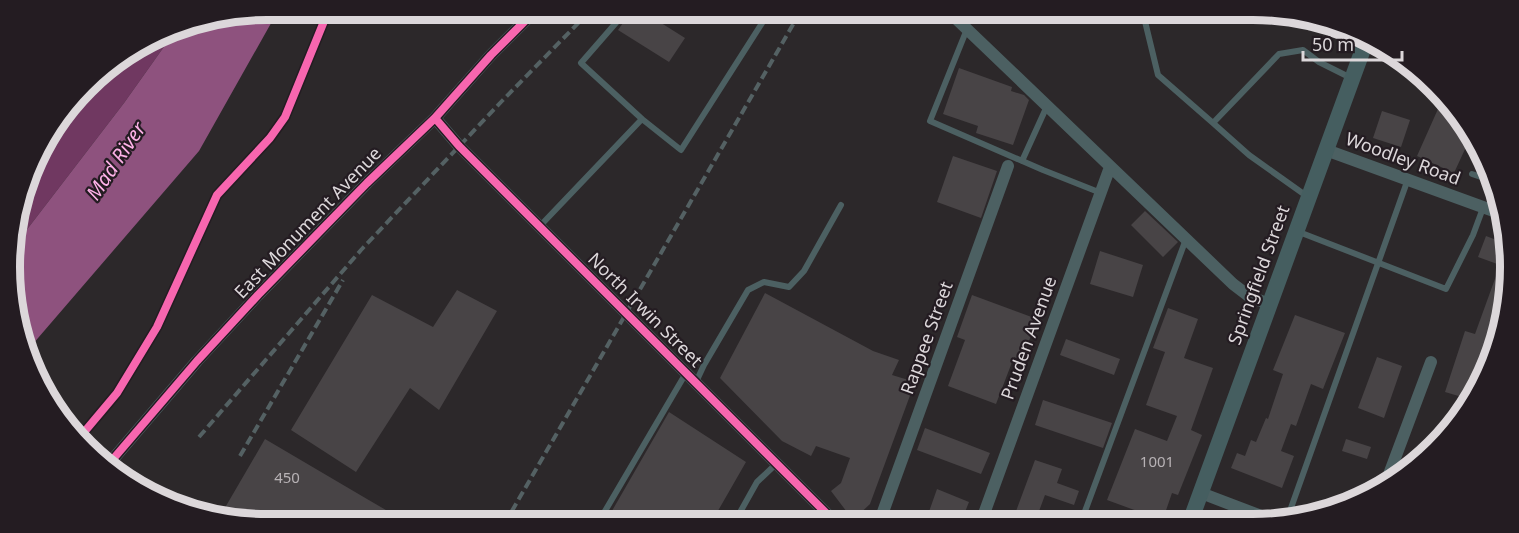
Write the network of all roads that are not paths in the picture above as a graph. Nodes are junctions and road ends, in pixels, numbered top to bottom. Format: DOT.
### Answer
graph roads {
  1 [pos="526,20"];
  2 [pos="618,20"];
  3 [pos="764,20"];
  4 [pos="958,20"];
  5 [pos="1145,20"];
  6 [pos="967,29"];
  7 [pos="1364,46"];
  8 [pos="1352,79"];
  9 [pos="1047,106"];
  10 [pos="435,118"];
  11 [pos="642,119"];
  12 [pos="1213,123"];
  13 [pos="1326,150"];
  14 [pos="1022,161"];
  15 [pos="1008,166"];
  16 [pos="1110,167"];
  17 [pos="1472,174"];
  18 [pos="1483,178"];
  19 [pos="1408,179"];
  20 [pos="1101,193"];
  21 [pos="1309,197"];
  22 [pos="841,206"];
  23 [pos="1483,208"];
  24 [pos="1493,211"];
  25 [pos="540,226"];
  26 [pos="1296,231"];
  27 [pos="1186,239"];
  28 [pos="1378,264"];
  29 [pos="1269,304"];
  30 [pos="1431,362"];
  31 [pos="686,373"];
  32 [pos="696,382"];
  33 [pos="113,459"];
  34 [pos="776,463"];
  35 [pos="1390,472"];
  36 [pos="1201,493"];
  37 [pos="1290,510"];
  38 [pos="603,514"];
  39 [pos="739,514"];
  40 [pos="827,514"];
  41 [pos="882,514"];
  42 [pos="984,514"];
  43 [pos="1084,514"];
  44 [pos="1193,514"];
  45 [pos="1255,514"];
  1 -- 10 [label="street, East Monument Avenue"];
  2 -- 11 [label="lane"];
  3 -- 11 [label="lane"];
  4 -- 6 [label="street"];
  5 -- 12 [label="lane"];
  6 -- 9 [label="street"];
  6 -- 14 [label="lane"];
  7 -- 8 [label="main road, Springfield Street"];
  8 -- 12 [label="lane"];
  8 -- 13 [label="main road, Springfield Street"];
  9 -- 14 [label="lane"];
  9 -- 16 [label="street"];
  10 -- 25 [label="street, North Irwin Street"];
  10 -- 33 [label="street, East Monument Avenue"];
  11 -- 25 [label="lane"];
  12 -- 21 [label="lane"];
  13 -- 19 [label="street, Woodley Road"];
  13 -- 21 [label="main road, Springfield Street"];
  14 -- 20 [label="lane"];
  15 -- 41 [label="street, Rappee Street"];
  16 -- 20 [label="street, Pruden Avenue"];
  16 -- 27 [label="street"];
  17 -- 18 [label="lane"];
  19 -- 23 [label="street, Woodley Road"];
  19 -- 28 [label="lane"];
  20 -- 42 [label="street, Pruden Avenue"];
  21 -- 26 [label="main road, Springfield Street"];
  22 -- 32 [label="lane"];
  23 -- 24 [label="street, Woodley Road"];
  23 -- 28 [label="lane"];
  25 -- 31 [label="street, North Irwin Street"];
  26 -- 28 [label="lane"];
  26 -- 29 [label="main road, Springfield Street"];
  27 -- 29 [label="street"];
  27 -- 43 [label="lane"];
  28 -- 37 [label="lane"];
  29 -- 36 [label="main road, Springfield Street"];
  30 -- 35 [label="street"];
  31 -- 32 [label="street, North Irwin Street"];
  31 -- 38 [label="lane"];
  32 -- 34 [label="street, North Irwin Street"];
  34 -- 39 [label="lane"];
  34 -- 40 [label="street, North Irwin Street"];
  36 -- 44 [label="main road, Springfield Street"];
  36 -- 45 [label="street"];
}
